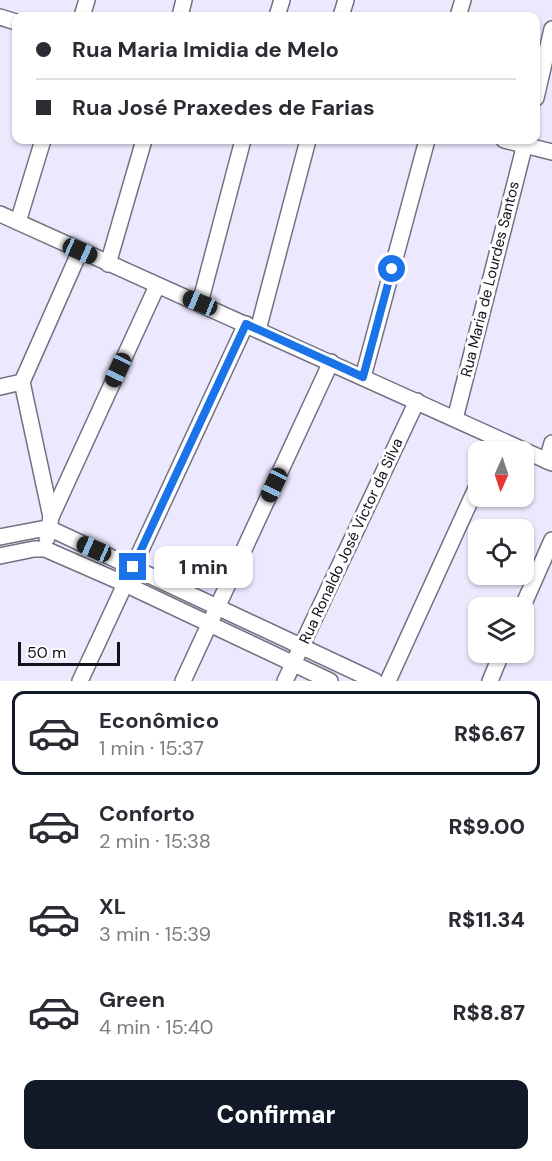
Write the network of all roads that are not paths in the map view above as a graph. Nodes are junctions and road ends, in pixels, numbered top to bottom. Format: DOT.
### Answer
graph roads {
  1 [pos="552,29"];
  2 [pos="540,81"];
  3 [pos="42,144"];
  4 [pos="143,144"];
  5 [pos="242,144"];
  6 [pos="307,144"];
  7 [pos="426,144"];
  8 [pos="524,144"];
  9 [pos="530,144"];
  10 [pos="552,152"];
  11 [pos="0,214"];
  12 [pos="18,222"];
  13 [pos="80,251"];
  14 [pos="108,264"];
  15 [pos="157,286"];
  16 [pos="200,303"];
  17 [pos="252,327"];
  18 [pos="331,362"];
  19 [pos="363,377"];
  20 [pos="22,382"];
  21 [pos="0,387"];
  22 [pos="417,401"];
  23 [pos="455,419"];
  24 [pos="490,441"];
  25 [pos="552,443"];
  26 [pos="534,457"];
  27 [pos="550,462"];
  28 [pos="468,506"];
  29 [pos="50,523"];
  30 [pos="0,537"];
  31 [pos="552,540"];
  32 [pos="45,549"];
  33 [pos="0,556"];
  34 [pos="133,567"];
  35 [pos="125,584"];
  36 [pos="527,597"];
  37 [pos="218,608"];
  38 [pos="210,624"];
  39 [pos="302,646"];
  40 [pos="497,663"];
  41 [pos="293,664"];
  42 [pos="80,681"];
  43 [pos="183,681"];
  44 [pos="285,681"];
  45 [pos="330,681"];
  46 [pos="375,681"];
  47 [pos="388,681"];
  48 [pos="490,681"];
  1 -- 2 [label="street"];
  3 -- 12 [label="street"];
  4 -- 14 [label="street"];
  5 -- 16 [label="street"];
  6 -- 17 [label="street"];
  7 -- 19 [label="street"];
  8 -- 23 [label="street, Rua Maria de Lourdes Santos"];
  9 -- 10 [label="street"];
  11 -- 12 [label="street"];
  12 -- 13 [label="street"];
  13 -- 14 [label="street"];
  13 -- 20 [label="street"];
  14 -- 15 [label="street"];
  15 -- 16 [label="street"];
  15 -- 29 [label="street"];
  16 -- 17 [label="street"];
  17 -- 18 [label="street"];
  17 -- 34 [label="street"];
  18 -- 19 [label="street"];
  18 -- 37 [label="street"];
  19 -- 22 [label="street"];
  20 -- 21 [label="street"];
  20 -- 29 [label="street"];
  22 -- 23 [label="street"];
  22 -- 39 [label="street, Rua Ronaldo José Victor da Silva"];
  23 -- 24 [label="street"];
  25 -- 27 [label="street"];
  26 -- 27 [label="street"];
  28 -- 47 [label="street"];
  29 -- 30 [label="street"];
  29 -- 32 [label="street"];
  29 -- 34 [label="street"];
  31 -- 36 [label="street"];
  32 -- 33 [label="street"];
  32 -- 35 [label="street"];
  34 -- 35 [label="street"];
  34 -- 37 [label="street"];
  35 -- 38 [label="street"];
  35 -- 42 [label="street"];
  37 -- 38 [label="street"];
  37 -- 39 [label="street"];
  38 -- 41 [label="street"];
  38 -- 43 [label="street"];
  39 -- 41 [label="street, Rua Ronaldo José Victor da Silva"];
  39 -- 46 [label="street"];
  40 -- 48 [label="street"];
  41 -- 44 [label="street, Rua Ronaldo José Victor da Silva"];
  41 -- 45 [label="street"];
}
